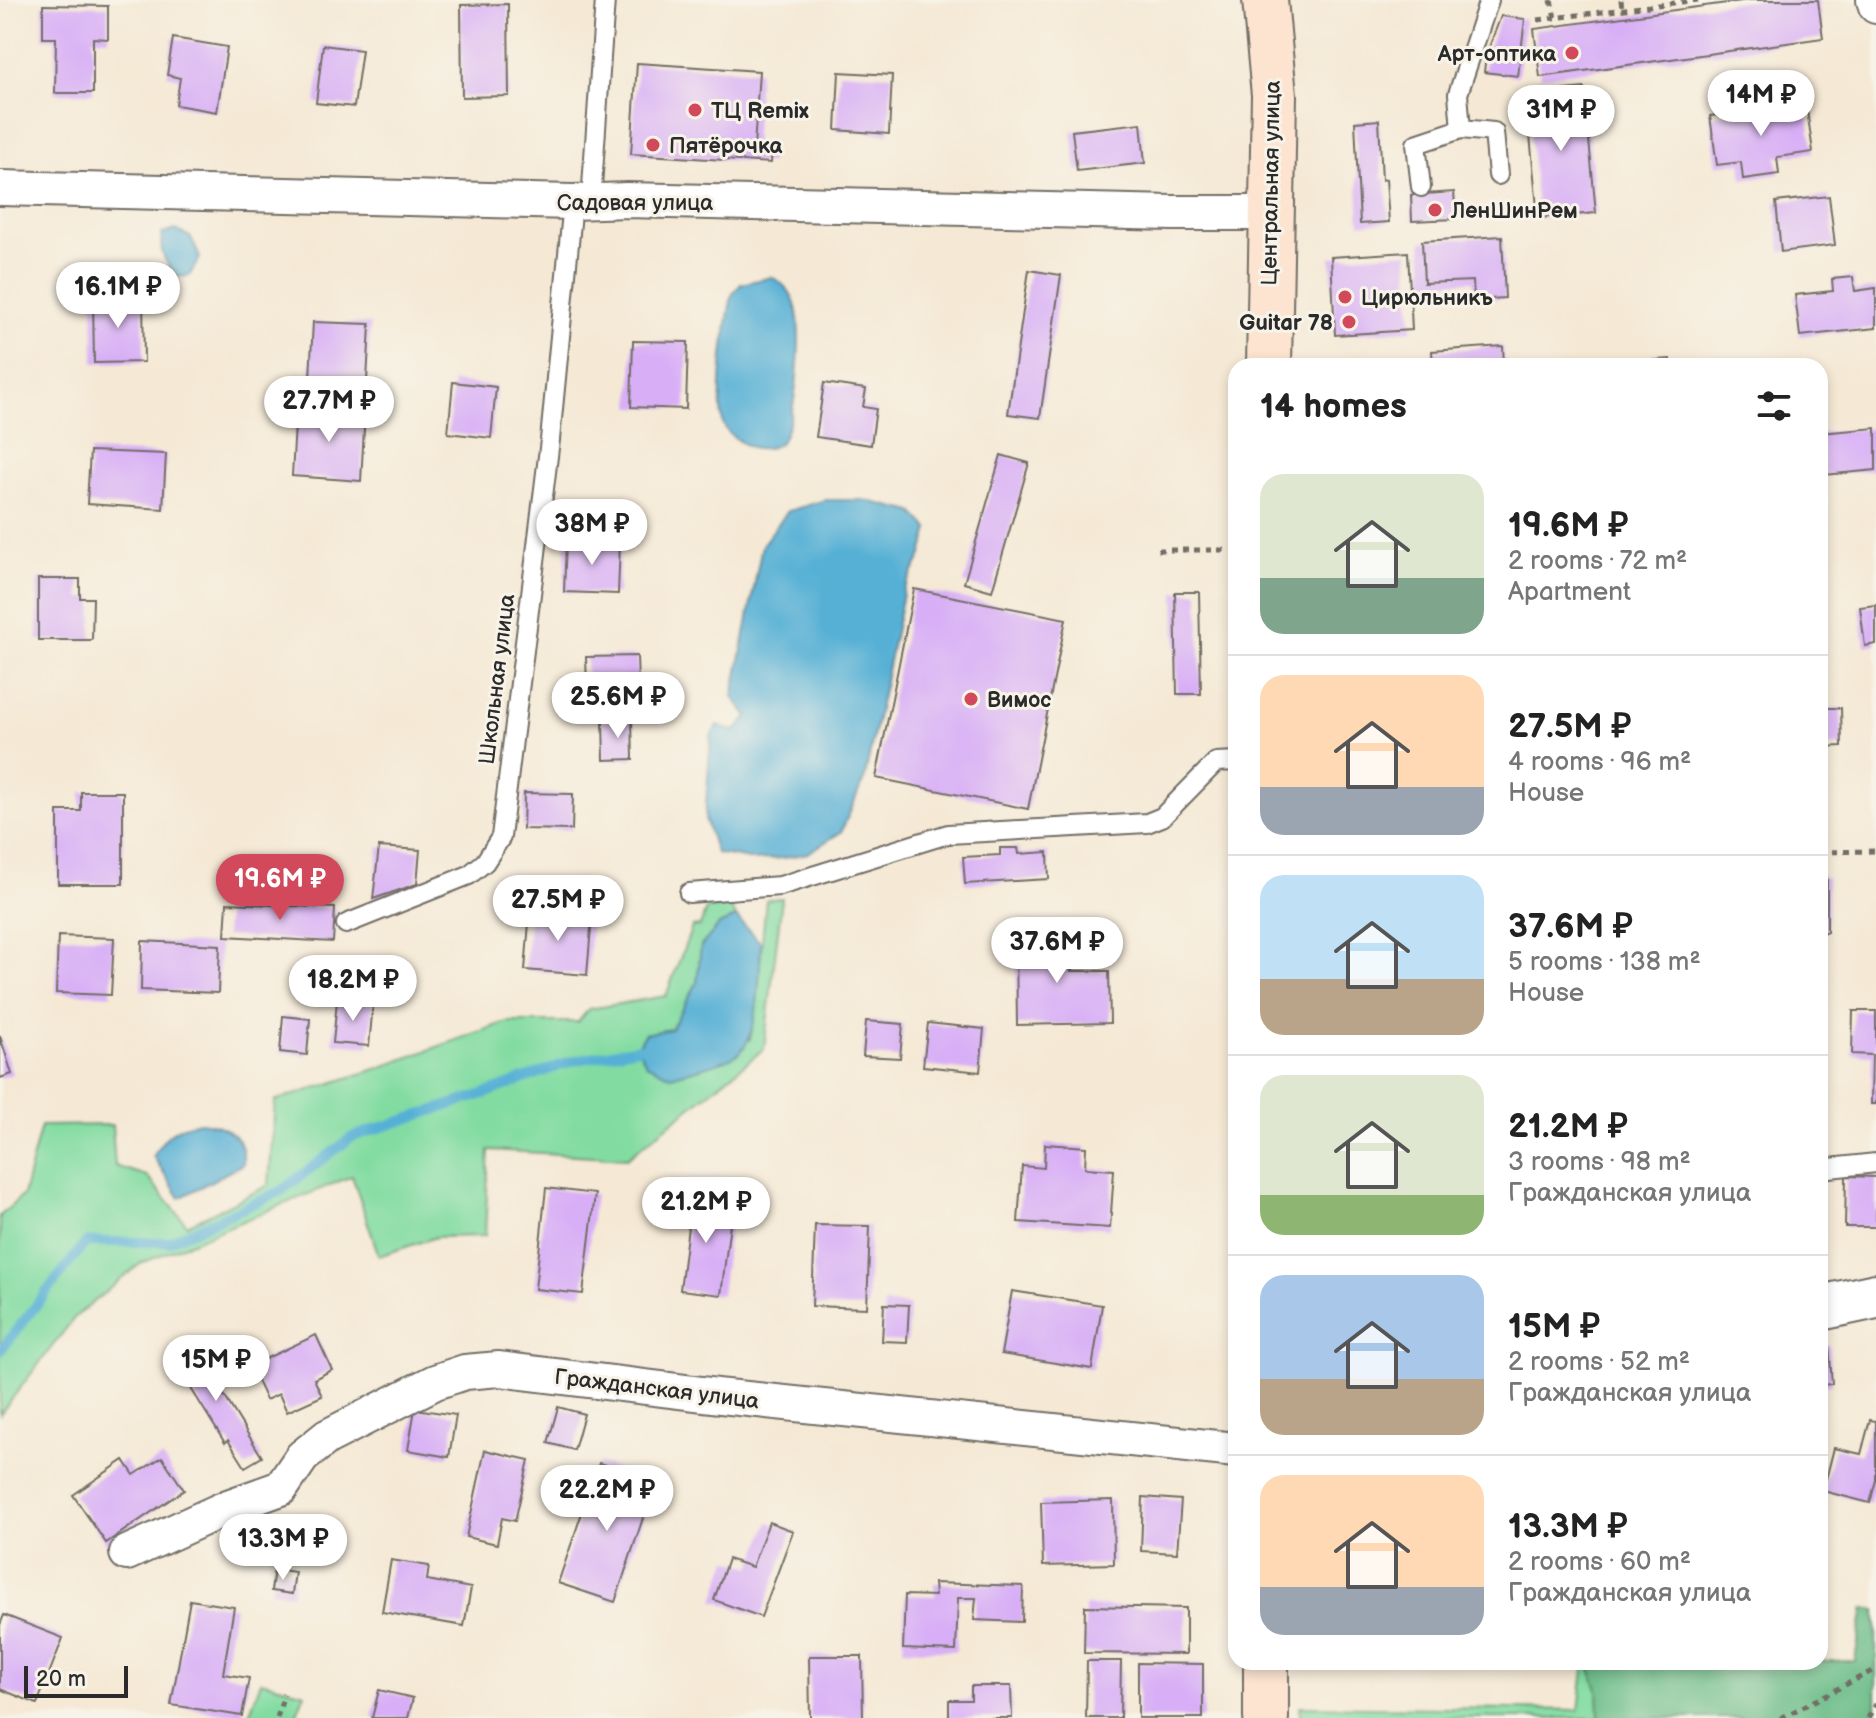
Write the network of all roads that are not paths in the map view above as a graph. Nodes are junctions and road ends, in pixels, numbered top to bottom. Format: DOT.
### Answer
graph roads {
  1 [pos="605,0"];
  2 [pos="1265,0"];
  3 [pos="1489,0"];
  4 [pos="1874,0"];
  5 [pos="1876,6"];
  6 [pos="1461,129"];
  7 [pos="1498,175"];
  8 [pos="1421,187"];
  9 [pos="0,188"];
  10 [pos="582,201"];
  11 [pos="1271,213"];
  12 [pos="1269,358"];
  13 [pos="1228,761"];
  14 [pos="689,893"];
  15 [pos="346,924"];
  16 [pos="1876,1163"];
  17 [pos="1828,1168"];
  18 [pos="1876,1296"];
  19 [pos="1828,1306"];
  20 [pos="1228,1449"];
  21 [pos="127,1553"];
  22 [pos="1266,1670"];
  23 [pos="1266,1718"];
  1 -- 10 [label="lane, Школьная улица"];
  2 -- 11 [label="main road, Центральная улица"];
  3 -- 6 [label="lane"];
  4 -- 5 [label="street"];
  6 -- 7 [label="lane"];
  6 -- 8 [label="lane"];
  9 -- 10 [label="street, Садовая улица"];
  10 -- 11 [label="street, Садовая улица"];
  10 -- 15 [label="lane, Школьная улица"];
  11 -- 12 [label="main road, Центральная улица"];
  13 -- 14 [label="lane"];
  16 -- 17 [label="lane"];
  18 -- 19 [label="street"];
  20 -- 21 [label="street, Гражданская улица"];
  22 -- 23 [label="main road"];
}
